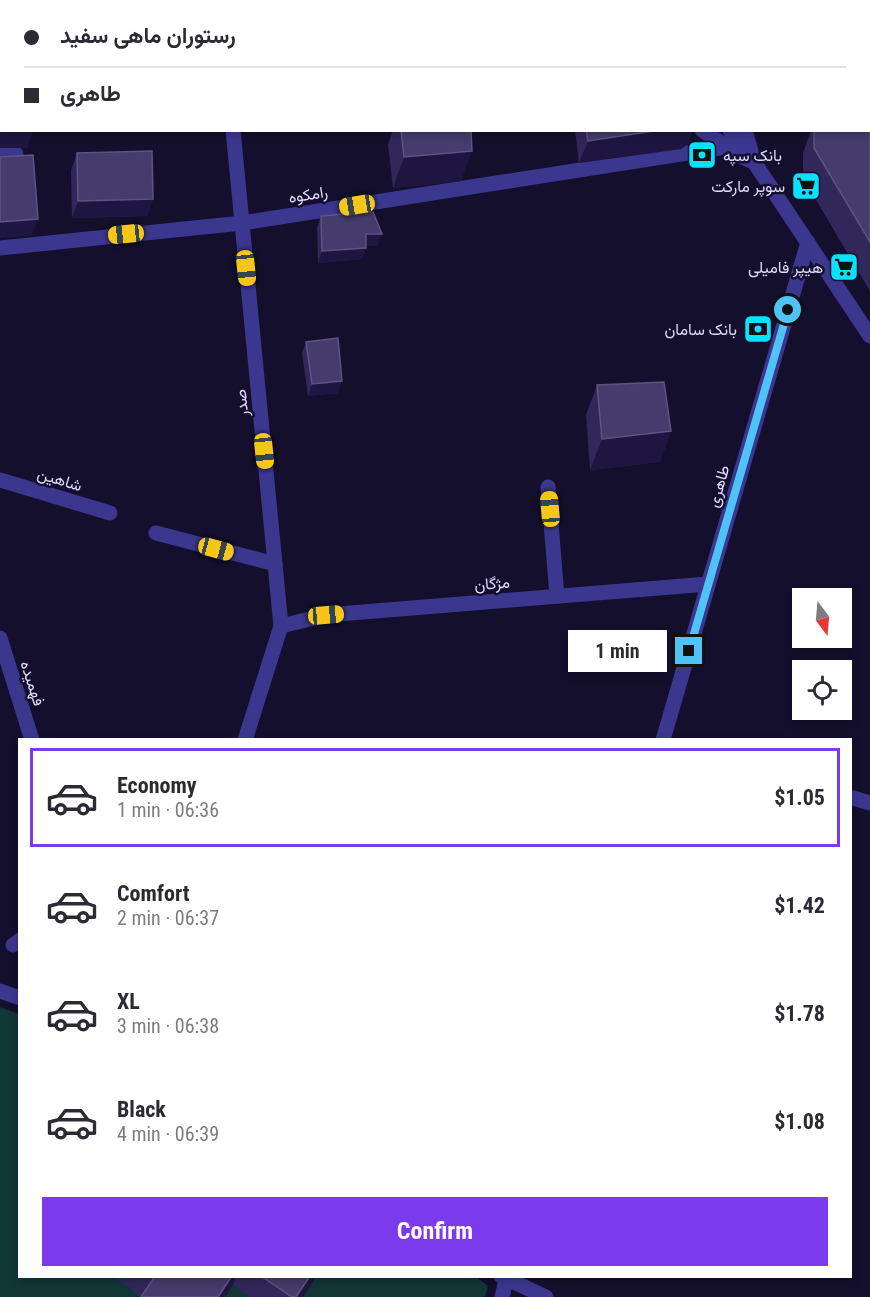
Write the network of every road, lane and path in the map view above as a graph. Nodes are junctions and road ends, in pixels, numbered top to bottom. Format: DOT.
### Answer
graph roads {
  1 [pos="233,132"];
  2 [pos="705,132"];
  3 [pos="731,132"];
  4 [pos="746,132"];
  5 [pos="726,147"];
  6 [pos="740,156"];
  7 [pos="754,162"];
  8 [pos="242,223"];
  9 [pos="808,242"];
  10 [pos="0,248"];
  11 [pos="870,336"];
  12 [pos="0,480"];
  13 [pos="548,487"];
  14 [pos="110,513"];
  15 [pos="156,533"];
  16 [pos="275,564"];
  17 [pos="708,584"];
  18 [pos="557,596"];
  19 [pos="281,626"];
  20 [pos="0,638"];
  21 [pos="31,738"];
  22 [pos="246,738"];
  23 [pos="664,738"];
  24 [pos="852,798"];
  25 [pos="870,803"];
  26 [pos="0,991"];
  27 [pos="18,997"];
  28 [pos="505,1278"];
  29 [pos="502,1297"];
  30 [pos="546,1297"];
  1 -- 8 [label="street, صدر"];
  2 -- 5 [label="street"];
  3 -- 6 [label="street"];
  4 -- 7 [label="street"];
  5 -- 6 [label="street"];
  5 -- 8 [label="street, رامکوه"];
  6 -- 7 [label="street"];
  7 -- 9 [label="street"];
  8 -- 10 [label="street, رامکوه"];
  8 -- 16 [label="street, صدر"];
  9 -- 11 [label="street"];
  9 -- 17 [label="street, طاهری"];
  12 -- 14 [label="street, شاهین"];
  13 -- 18 [label="street"];
  15 -- 16 [label="street"];
  16 -- 19 [label="street, صدر"];
  17 -- 18 [label="street, مژگان"];
  17 -- 23 [label="street, طاهری"];
  18 -- 19 [label="street, مژگان"];
  19 -- 22 [label="street, صدر"];
  20 -- 21 [label="street, فهمیده"];
  24 -- 25 [label="street"];
  26 -- 27 [label="street"];
  28 -- 29 [label="street"];
  28 -- 30 [label="street"];
}
